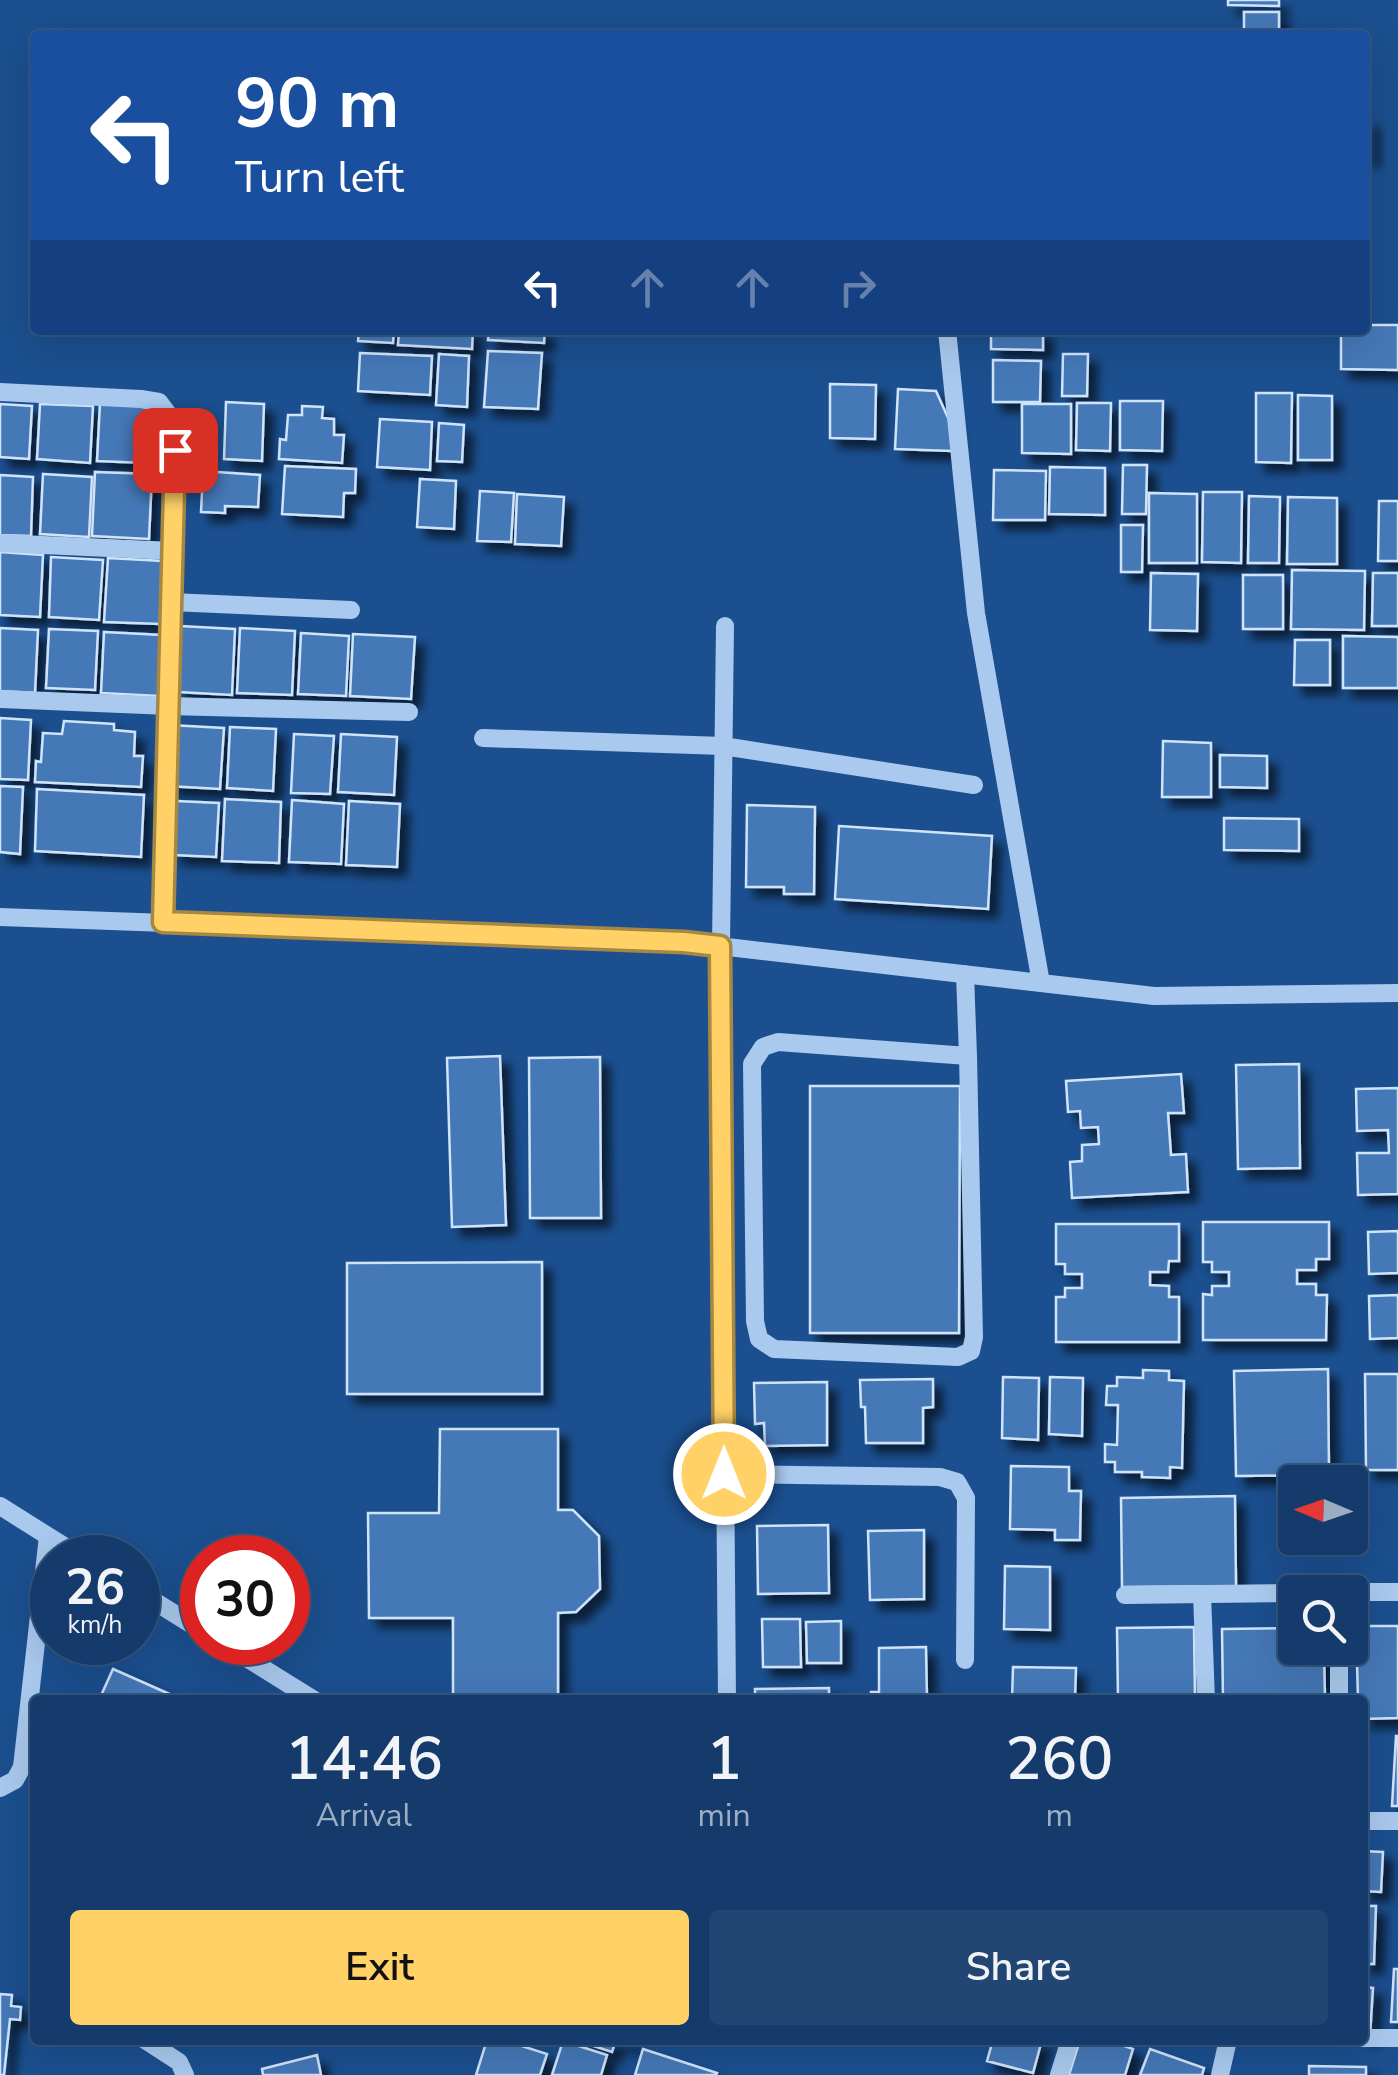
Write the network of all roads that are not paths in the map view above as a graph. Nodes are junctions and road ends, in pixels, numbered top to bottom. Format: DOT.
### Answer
graph roads {
  1 [pos="948,335"];
  2 [pos="0,392"];
  3 [pos="0,543"];
  4 [pos="172,551"];
  5 [pos="172,602"];
  6 [pos="351,610"];
  7 [pos="724,626"];
  8 [pos="0,698"];
  9 [pos="168,706"];
  10 [pos="409,712"];
  11 [pos="484,738"];
  12 [pos="723,746"];
  13 [pos="974,785"];
  14 [pos="0,918"];
  15 [pos="163,922"];
  16 [pos="720,946"];
  17 [pos="965,974"];
  18 [pos="1040,983"];
  19 [pos="1398,993"];
  20 [pos="968,1056"];
  21 [pos="724,1474"];
  22 [pos="0,1506"];
  23 [pos="46,1535"];
  24 [pos="1368,1592"];
  25 [pos="1398,1592"];
  26 [pos="1278,1593"];
  27 [pos="1202,1594"];
  28 [pos="1125,1595"];
  29 [pos="965,1660"];
  30 [pos="33,1665"];
  31 [pos="258,1665"];
  32 [pos="1339,1665"];
  33 [pos="30,1695"];
  34 [pos="30,1695"];
  35 [pos="306,1695"];
  36 [pos="727,1695"];
  37 [pos="1206,1695"];
  38 [pos="1340,1695"];
  39 [pos="0,1788"];
  40 [pos="1368,1821"];
  41 [pos="1398,1821"];
  42 [pos="1368,2038"];
  43 [pos="1398,2038"];
  44 [pos="153,2045"];
  45 [pos="1068,2045"];
  46 [pos="1227,2045"];
  47 [pos="185,2075"];
  48 [pos="1059,2075"];
  49 [pos="1220,2075"];
  1 -- 18 [label="street"];
  2 -- 4 [label="street"];
  3 -- 4 [label="street"];
  4 -- 5 [label="street"];
  5 -- 6 [label="street"];
  5 -- 9 [label="street"];
  7 -- 12 [label="street"];
  8 -- 9 [label="street"];
  9 -- 10 [label="street"];
  9 -- 15 [label="street"];
  11 -- 12 [label="street"];
  12 -- 13 [label="street"];
  12 -- 16 [label="street"];
  14 -- 15 [label="street"];
  15 -- 16 [label="street"];
  16 -- 17 [label="street"];
  16 -- 21 [label="street"];
  17 -- 18 [label="street"];
  17 -- 20 [label="street"];
  18 -- 19 [label="street"];
  20 -- 20 [label="street"];
  21 -- 29 [label="street"];
  21 -- 36 [label="street"];
  22 -- 23 [label="street"];
  24 -- 25 [label="street"];
  26 -- 27 [label="street"];
  27 -- 28 [label="street"];
  27 -- 37 [label="street"];
  30 -- 33 [label="street"];
  31 -- 35 [label="street"];
  32 -- 38 [label="street"];
  34 -- 39 [label="street"];
  40 -- 41 [label="street"];
  42 -- 43 [label="street"];
  44 -- 47 [label="street"];
  45 -- 48 [label="street"];
  46 -- 49 [label="street"];
}
